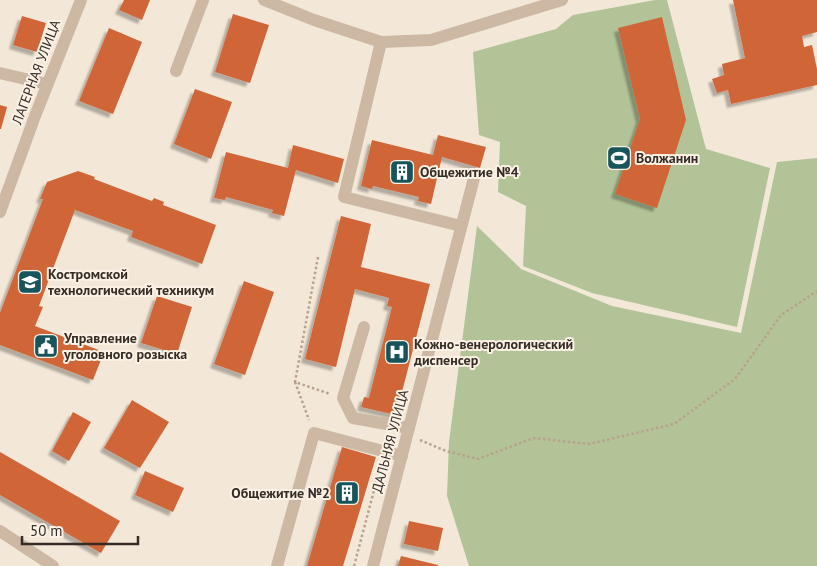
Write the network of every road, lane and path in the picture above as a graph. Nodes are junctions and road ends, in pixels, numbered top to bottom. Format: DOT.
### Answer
graph roads {
  1 [pos="81,0"];
  2 [pos="203,0"];
  3 [pos="264,0"];
  4 [pos="562,0"];
  5 [pos="381,42"];
  6 [pos="176,72"];
  7 [pos="0,73"];
  8 [pos="47,84"];
  9 [pos="474,178"];
  10 [pos="0,212"];
  11 [pos="462,226"];
  12 [pos="318,257"];
  13 [pos="817,291"];
  14 [pos="364,327"];
  15 [pos="296,382"];
  16 [pos="342,398"];
  17 [pos="408,432"];
  18 [pos="314,433"];
  19 [pos="384,452"];
  20 [pos="402,456"];
  21 [pos="0,531"];
  22 [pos="53,566"];
  23 [pos="277,566"];
  24 [pos="354,566"];
  25 [pos="373,566"];
  1 -- 8 [label="street, ЛАГЕРНАЯ УЛИЦА"];
  2 -- 6 [label="street"];
  3 -- 5 [label="street"];
  4 -- 5 [label="street"];
  5 -- 11 [label="street"];
  7 -- 8 [label="street"];
  8 -- 10 [label="street, ЛАГЕРНАЯ УЛИЦА"];
  9 -- 11 [label="street, ДАЛЬНЯЯ УЛИЦА"];
  11 -- 17 [label="street, ДАЛЬНЯЯ УЛИЦА"];
  12 -- 15 [label="path"];
  13 -- 17 [label="path"];
  14 -- 16 [label="street"];
  15 -- 16 [label="path"];
  15 -- 18 [label="path"];
  16 -- 17 [label="street"];
  17 -- 20 [label="street, ДАЛЬНЯЯ УЛИЦА"];
  18 -- 19 [label="street"];
  18 -- 23 [label="street"];
  19 -- 20 [label="street"];
  19 -- 24 [label="path"];
  20 -- 25 [label="street, ДАЛЬНЯЯ УЛИЦА"];
  21 -- 22 [label="street"];
}
